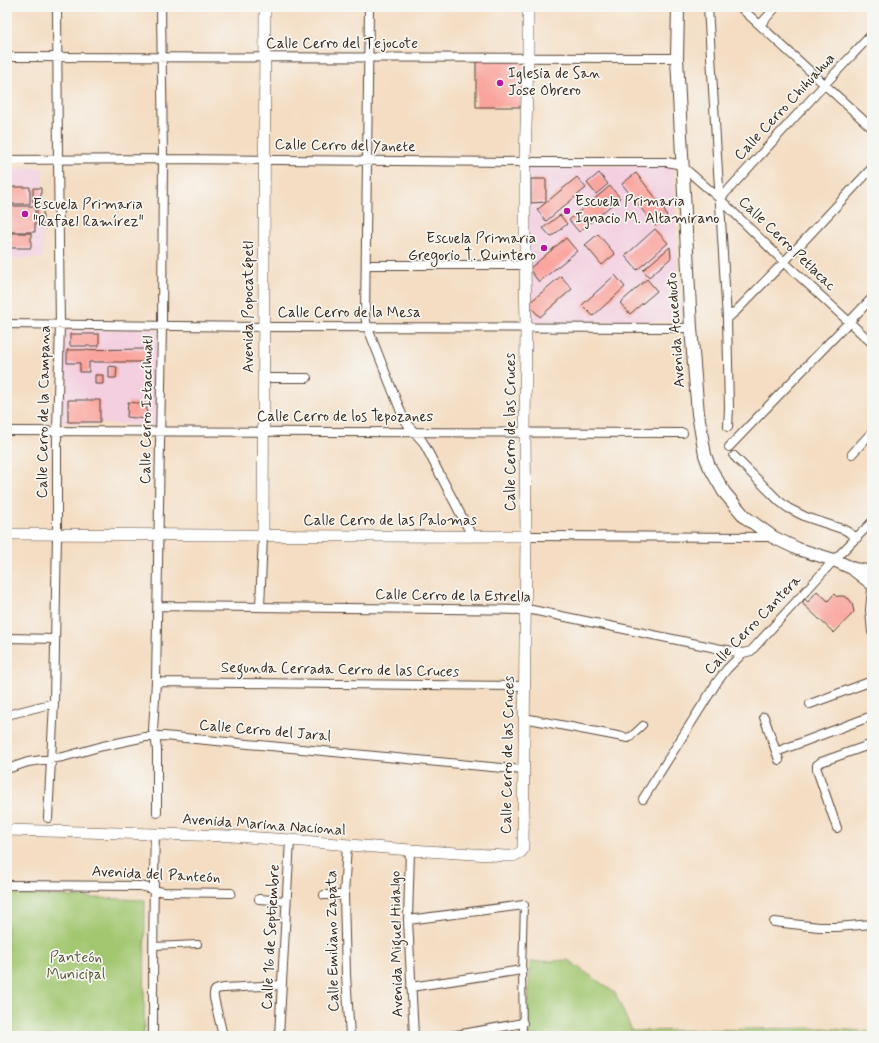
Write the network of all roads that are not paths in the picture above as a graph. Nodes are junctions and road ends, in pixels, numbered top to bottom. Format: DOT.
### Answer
graph roads {
  1 [pos="58,7"];
  2 [pos="162,7"];
  3 [pos="265,7"];
  4 [pos="369,7"];
  5 [pos="528,7"];
  6 [pos="678,7"];
  7 [pos="708,7"];
  8 [pos="740,7"];
  9 [pos="776,7"];
  10 [pos="760,25"];
  11 [pos="872,34"];
  12 [pos="7,57"];
  13 [pos="57,57"];
  14 [pos="161,57"];
  15 [pos="265,58"];
  16 [pos="369,58"];
  17 [pos="528,58"];
  18 [pos="677,58"];
  19 [pos="825,84"];
  20 [pos="872,128"];
  21 [pos="163,159"];
  22 [pos="7,160"];
  23 [pos="58,160"];
  24 [pos="265,160"];
  25 [pos="367,161"];
  26 [pos="525,162"];
  27 [pos="682,166"];
  28 [pos="872,168"];
  29 [pos="720,199"];
  30 [pos="784,262"];
  31 [pos="366,265"];
  32 [pos="524,265"];
  33 [pos="872,298"];
  34 [pos="727,319"];
  35 [pos="849,322"];
  36 [pos="7,324"];
  37 [pos="60,325"];
  38 [pos="162,325"];
  39 [pos="367,326"];
  40 [pos="264,327"];
  41 [pos="526,327"];
  42 [pos="691,328"];
  43 [pos="872,343"];
  44 [pos="263,378"];
  45 [pos="307,378"];
  46 [pos="728,427"];
  47 [pos="57,430"];
  48 [pos="7,431"];
  49 [pos="160,431"];
  50 [pos="264,431"];
  51 [pos="413,431"];
  52 [pos="525,432"];
  53 [pos="872,432"];
  54 [pos="683,433"];
  55 [pos="729,447"];
  56 [pos="852,454"];
  57 [pos="734,456"];
  58 [pos="872,522"];
  59 [pos="7,534"];
  60 [pos="57,534"];
  61 [pos="159,534"];
  62 [pos="263,536"];
  63 [pos="472,536"];
  64 [pos="526,536"];
  65 [pos="773,537"];
  66 [pos="857,538"];
  67 [pos="834,560"];
  68 [pos="854,569"];
  69 [pos="872,572"];
  70 [pos="872,584"];
  71 [pos="872,589"];
  72 [pos="158,606"];
  73 [pos="260,607"];
  74 [pos="525,610"];
  75 [pos="872,632"];
  76 [pos="7,638"];
  77 [pos="55,639"];
  78 [pos="743,653"];
  79 [pos="872,681"];
  80 [pos="156,682"];
  81 [pos="524,686"];
  82 [pos="54,703"];
  83 [pos="810,704"];
  84 [pos="7,715"];
  85 [pos="872,716"];
  86 [pos="764,717"];
  87 [pos="524,718"];
  88 [pos="643,725"];
  89 [pos="154,736"];
  90 [pos="630,737"];
  91 [pos="872,744"];
  92 [pos="776,752"];
  93 [pos="51,759"];
  94 [pos="779,760"];
  95 [pos="7,769"];
  96 [pos="523,770"];
  97 [pos="643,799"];
  98 [pos="157,814"];
  99 [pos="48,818"];
  100 [pos="837,828"];
  101 [pos="7,830"];
  102 [pos="155,833"];
  103 [pos="290,840"];
  104 [pos="347,845"];
  105 [pos="410,850"];
  106 [pos="518,854"];
  107 [pos="7,885"];
  108 [pos="153,890"];
  109 [pos="232,893"];
  110 [pos="324,895"];
  111 [pos="344,895"];
  112 [pos="259,899"];
  113 [pos="286,901"];
  114 [pos="524,905"];
  115 [pos="408,920"];
  116 [pos="774,922"];
  117 [pos="872,924"];
  118 [pos="198,944"];
  119 [pos="154,946"];
  120 [pos="522,970"];
  121 [pos="282,985"];
  122 [pos="411,988"];
  123 [pos="523,1023"];
  124 [pos="153,1036"];
  125 [pos="223,1036"];
  126 [pos="279,1036"];
  127 [pos="350,1036"];
  128 [pos="414,1036"];
  129 [pos="451,1036"];
  130 [pos="523,1036"];
  1 -- 13 [label="street, Calle Cerro de la Campana"];
  2 -- 14 [label="street, Calle Cerro Iztaccíhuatl"];
  3 -- 15 [label="street, Avenida Popocatépetl"];
  4 -- 16 [label="street"];
  5 -- 17 [label="street, Calle Cerro de las Cruces"];
  6 -- 18 [label="main road, Avenida Acueducto"];
  7 -- 29 [label="street"];
  8 -- 10 [label="street"];
  9 -- 10 [label="street"];
  10 -- 19 [label="street"];
  11 -- 19 [label="street, Calle Cerro Chihuahua"];
  12 -- 13 [label="street, Calle Cerro del Tejocote"];
  13 -- 14 [label="street, Calle Cerro del Tejocote"];
  13 -- 23 [label="street, Calle Cerro de la Campana"];
  14 -- 15 [label="street, Calle Cerro del Tejocote"];
  14 -- 21 [label="street, Calle Cerro Iztaccíhuatl"];
  15 -- 16 [label="street, Calle Cerro del Tejocote"];
  15 -- 24 [label="street, Avenida Popocatépetl"];
  16 -- 17 [label="street, Calle Cerro del Tejocote"];
  16 -- 25 [label="street"];
  17 -- 18 [label="street, Calle Cerro del Tejocote"];
  17 -- 26 [label="street, Calle Cerro de las Cruces"];
  18 -- 27 [label="main road, Avenida Acueducto"];
  19 -- 20 [label="street"];
  19 -- 29 [label="street, Calle Cerro Chihuahua"];
  21 -- 23 [label="street, Calle Cerro del Yanete"];
  21 -- 24 [label="street, Calle Cerro del Yanete"];
  21 -- 38 [label="street, Calle Cerro Iztaccíhuatl"];
  22 -- 23 [label="street, Calle Cerro del Yanete"];
  23 -- 37 [label="street, Calle Cerro de la Campana"];
  24 -- 25 [label="street, Calle Cerro del Yanete"];
  24 -- 40 [label="street, Avenida Popocatépetl"];
  25 -- 26 [label="street, Calle Cerro del Yanete"];
  25 -- 31 [label="street"];
  26 -- 27 [label="street, Calle Cerro del Yanete"];
  26 -- 32 [label="street, Calle Cerro de las Cruces"];
  27 -- 29 [label="street, Calle Cerro Petlacac"];
  27 -- 42 [label="main road, Avenida Acueducto"];
  28 -- 30 [label="street"];
  29 -- 30 [label="street, Calle Cerro Petlacac"];
  29 -- 34 [label="street"];
  30 -- 34 [label="street"];
  30 -- 35 [label="street, Calle Cerro Petlacac"];
  31 -- 32 [label="street"];
  31 -- 39 [label="street"];
  32 -- 41 [label="street, Calle Cerro de las Cruces"];
  33 -- 35 [label="street"];
  34 -- 46 [label="street"];
  35 -- 43 [label="street, Calle Cerro Petlacac"];
  35 -- 55 [label="street"];
  36 -- 37 [label="street, Calle Cerro de la Mesa"];
  37 -- 38 [label="street, Calle Cerro de la Mesa"];
  37 -- 47 [label="street, Calle Cerro de la Campana"];
  38 -- 40 [label="street, Calle Cerro de la Mesa"];
  38 -- 49 [label="street, Calle Cerro Iztaccíhuatl"];
  39 -- 40 [label="street, Calle Cerro de la Mesa"];
  39 -- 41 [label="street, Calle Cerro de la Mesa"];
  39 -- 51 [label="street"];
  40 -- 44 [label="street, Avenida Popocatépetl"];
  41 -- 42 [label="street, Calle Cerro de la Mesa"];
  41 -- 52 [label="street, Calle Cerro de las Cruces"];
  42 -- 65 [label="main road, Avenida Acueducto"];
  44 -- 45 [label="street"];
  44 -- 50 [label="street, Avenida Popocatépetl"];
  47 -- 48 [label="street, Calle Cerro de los Tepozanes"];
  47 -- 49 [label="street, Calle Cerro de los Tepozanes"];
  47 -- 60 [label="street, Calle Cerro de la Campana"];
  49 -- 50 [label="street, Calle Cerro de los Tepozanes"];
  49 -- 61 [label="street, Calle Cerro Iztaccíhuatl"];
  50 -- 51 [label="street, Calle Cerro de los Tepozanes"];
  50 -- 62 [label="street, Avenida Popocatépetl"];
  51 -- 52 [label="street, Calle Cerro de los Tepozanes"];
  51 -- 63 [label="street"];
  52 -- 54 [label="street, Calle Cerro de los Tepozanes"];
  52 -- 64 [label="street, Calle Cerro de las Cruces"];
  53 -- 56 [label="street"];
  57 -- 66 [label="street"];
  58 -- 66 [label="street, Calle Cerro Cantera"];
  59 -- 60 [label="street, Calle Cerro de las Palomas"];
  60 -- 61 [label="street, Calle Cerro de las Palomas"];
  60 -- 77 [label="street, Calle Cerro de la Campana"];
  61 -- 62 [label="street, Calle Cerro de las Palomas"];
  61 -- 72 [label="street, Calle Cerro Iztaccíhuatl"];
  62 -- 63 [label="street, Calle Cerro de las Palomas"];
  62 -- 73 [label="street, Avenida Popocatépetl"];
  63 -- 64 [label="street, Calle Cerro de las Palomas"];
  64 -- 65 [label="street, Calle Cerro de las Palomas"];
  64 -- 74 [label="street, Calle Cerro de las Cruces"];
  65 -- 67 [label="main road, Avenida Acueducto"];
  66 -- 67 [label="street, Calle Cerro Cantera"];
  67 -- 68 [label="main road, Avenida Acueducto"];
  67 -- 78 [label="street, Calle Cerro Cantera"];
  68 -- 69 [label="main road, Avenida Acueducto"];
  68 -- 70 [label="main road, Avenida Acueducto"];
  71 -- 75 [label="street"];
  72 -- 73 [label="street, Calle Cerro de la Estrella"];
  72 -- 80 [label="street, Calle Cerro Iztaccíhuatl"];
  73 -- 74 [label="street, Calle Cerro de la Estrella"];
  74 -- 78 [label="street, Calle Cerro de la Estrella"];
  74 -- 81 [label="street, Calle Cerro de las Cruces"];
  76 -- 77 [label="street"];
  77 -- 82 [label="street, Calle Cerro de la Campana"];
  78 -- 97 [label="street, Calle Cerro Cantera"];
  79 -- 83 [label="street"];
  80 -- 81 [label="street, Segunda Cerrada Cerro de las Cruces"];
  80 -- 89 [label="street, Calle Cerro Iztaccíhuatl"];
  81 -- 87 [label="street, Calle Cerro de las Cruces"];
  82 -- 84 [label="street"];
  82 -- 93 [label="street, Calle Cerro de la Campana"];
  85 -- 92 [label="street"];
  86 -- 92 [label="street"];
  87 -- 90 [label="street"];
  87 -- 96 [label="street, Calle Cerro de las Cruces"];
  88 -- 90 [label="street"];
  89 -- 93 [label="street, Calle Cerro del Jaral"];
  89 -- 96 [label="street, Calle Cerro del Jaral"];
  89 -- 98 [label="street, Calle Cerro Iztaccíhuatl"];
  91 -- 100 [label="street"];
  92 -- 94 [label="street"];
  93 -- 95 [label="street, Calle Cerro del Jaral"];
  93 -- 99 [label="street, Calle Cerro de la Campana"];
  96 -- 106 [label="street, Calle Cerro de las Cruces"];
  101 -- 102 [label="street, Avenida Marina Nacional"];
  102 -- 103 [label="street, Avenida Marina Nacional"];
  102 -- 108 [label="street"];
  103 -- 104 [label="street, Avenida Marina Nacional"];
  103 -- 113 [label="street, Calle 16 de Septiembre"];
  104 -- 105 [label="street, Avenida Marina Nacional"];
  104 -- 111 [label="street, Calle Emiliano Zapata"];
  105 -- 106 [label="street, Avenida Marina Nacional"];
  105 -- 115 [label="street, Avenida Miguel Hidalgo"];
  107 -- 108 [label="street, Avenida del Panteón"];
  108 -- 109 [label="street, Avenida del Panteón"];
  108 -- 119 [label="street"];
  110 -- 111 [label="street"];
  111 -- 127 [label="street, Calle Emiliano Zapata"];
  112 -- 113 [label="street"];
  113 -- 121 [label="street, Calle 16 de Septiembre"];
  114 -- 115 [label="street"];
  114 -- 120 [label="street"];
  115 -- 122 [label="street, Avenida Miguel Hidalgo"];
  116 -- 117 [label="street"];
  118 -- 119 [label="street"];
  119 -- 124 [label="street"];
  120 -- 122 [label="street"];
  120 -- 123 [label="street"];
  121 -- 125 [label="street"];
  121 -- 126 [label="street, Calle 16 de Septiembre"];
  122 -- 128 [label="street, Avenida Miguel Hidalgo"];
  123 -- 129 [label="street"];
  123 -- 130 [label="street"];
}
